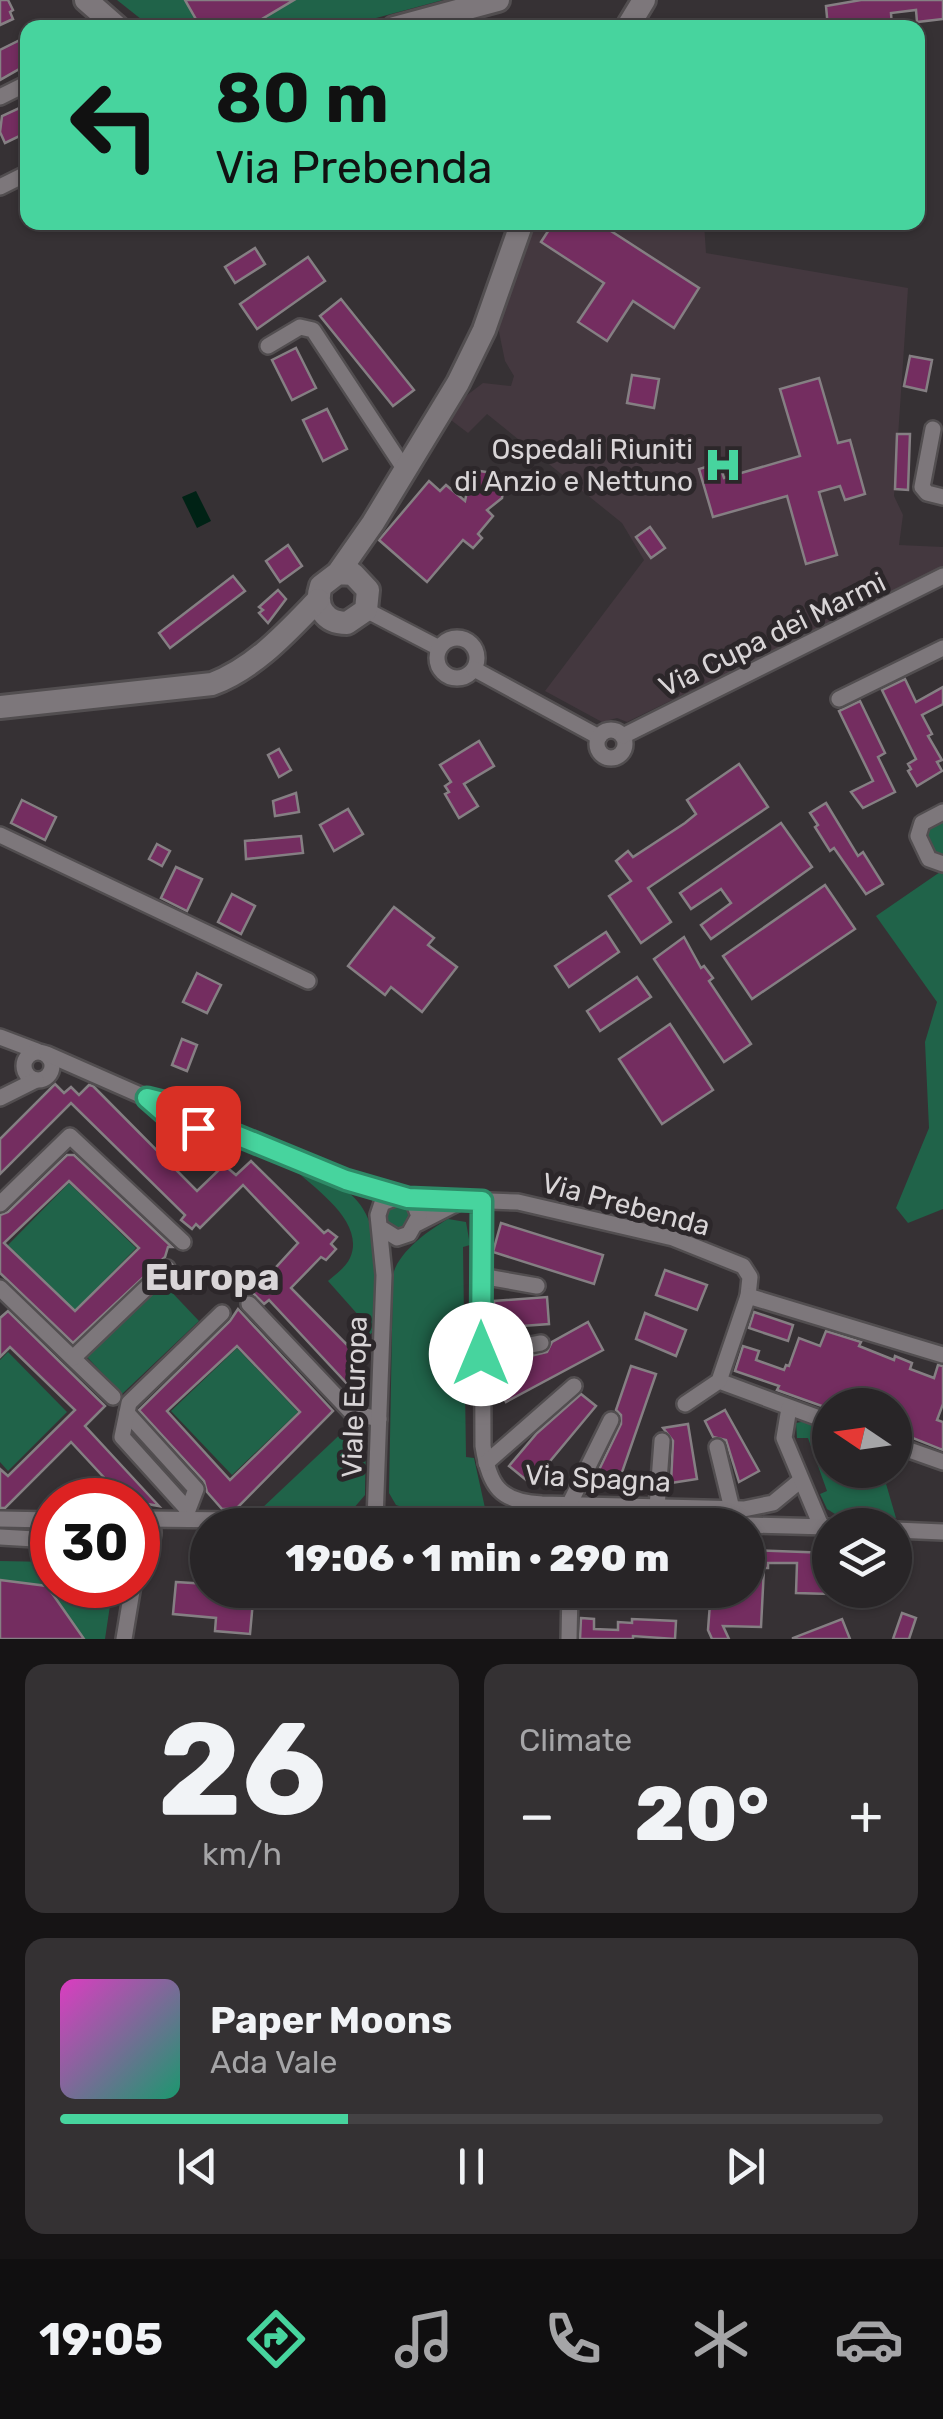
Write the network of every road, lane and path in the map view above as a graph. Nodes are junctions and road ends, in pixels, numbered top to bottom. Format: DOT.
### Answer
graph roads {
  1 [pos="86,0"];
  2 [pos="498,0"];
  3 [pos="109,20"];
  4 [pos="424,20"];
  5 [pos="519,230"];
  6 [pos="268,346"];
  7 [pos="932,428"];
  8 [pos="405,470"];
  9 [pos="943,497"];
  10 [pos="372,523"];
  11 [pos="338,572"];
  12 [pos="943,576"];
  13 [pos="365,584"];
  14 [pos="318,600"];
  15 [pos="366,610"];
  16 [pos="339,623"];
  17 [pos="281,638"];
  18 [pos="439,648"];
  19 [pos="943,648"];
  20 [pos="474,669"];
  21 [pos="839,699"];
  22 [pos="0,708"];
  23 [pos="599,736"];
  24 [pos="622,736"];
  25 [pos="943,812"];
  26 [pos="0,835"];
  27 [pos="943,864"];
  28 [pos="308,981"];
  29 [pos="3,1039"];
  30 [pos="42,1053"];
  31 [pos="84,1070"];
  32 [pos="32,1073"];
  33 [pos="0,1098"];
  34 [pos="346,1180"];
  35 [pos="404,1197"];
  36 [pos="461,1201"];
  37 [pos="482,1201"];
  38 [pos="0,1204"];
  39 [pos="418,1224"];
  40 [pos="380,1225"];
  41 [pos="403,1237"];
  42 [pos="183,1242"];
  43 [pos="167,1268"];
  44 [pos="384,1276"];
  45 [pos="482,1276"];
  46 [pos="537,1286"];
  47 [pos="3,1295"];
  48 [pos="748,1296"];
  49 [pos="249,1304"];
  50 [pos="222,1313"];
  51 [pos="541,1343"];
  52 [pos="481,1354"];
  53 [pos="943,1355"];
  54 [pos="73,1358"];
  55 [pos="720,1381"];
  56 [pos="574,1386"];
  57 [pos="113,1397"];
  58 [pos="685,1404"];
  59 [pos="789,1408"];
  60 [pos="812,1416"];
  61 [pos="379,1419"];
  62 [pos="611,1420"];
  63 [pos="662,1441"];
  64 [pos="717,1446"];
  65 [pos="912,1451"];
  66 [pos="943,1462"];
  67 [pos="486,1463"];
  68 [pos="800,1480"];
  69 [pos="569,1505"];
  70 [pos="657,1507"];
  71 [pos="375,1508"];
  72 [pos="665,1508"];
  73 [pos="732,1508"];
  74 [pos="759,1508"];
  75 [pos="816,1508"];
  76 [pos="182,1517"];
  77 [pos="190,1517"];
  78 [pos="2,1518"];
  79 [pos="160,1518"];
  80 [pos="30,1519"];
  81 [pos="765,1525"];
  82 [pos="812,1526"];
  83 [pos="912,1531"];
  84 [pos="943,1532"];
  85 [pos="160,1533"];
  86 [pos="0,1537"];
  87 [pos="30,1539"];
  88 [pos="129,1608"];
  89 [pos="570,1608"];
  90 [pos="124,1639"];
  91 [pos="569,1639"];
  1 -- 3 [label="street"];
  2 -- 4 [label="street"];
  5 -- 8 [label="street"];
  6 -- 8 [label="street"];
  7 -- 9 [label="street"];
  8 -- 10 [label="street"];
  10 -- 11 [label="street"];
  10 -- 13 [label="street"];
  11 -- 13 [label="street"];
  11 -- 14 [label="street"];
  12 -- 24 [label="street, Via Cupa dei Marmi"];
  13 -- 15 [label="street"];
  14 -- 16 [label="street"];
  14 -- 17 [label="street"];
  15 -- 16 [label="street"];
  15 -- 18 [label="street"];
  16 -- 17 [label="street"];
  17 -- 22 [label="street"];
  18 -- 20 [label="street"];
  18 -- 20 [label="street"];
  19 -- 21 [label="street"];
  20 -- 23 [label="street"];
  23 -- 24 [label="street"];
  23 -- 24 [label="street"];
  25 -- 27 [label="street"];
  26 -- 28 [label="street"];
  29 -- 30 [label="street"];
  29 -- 32 [label="street"];
  30 -- 31 [label="street"];
  30 -- 32 [label="street"];
  30 -- 32 [label="street"];
  31 -- 32 [label="street"];
  31 -- 34 [label="street"];
  32 -- 33 [label="street"];
  34 -- 35 [label="street"];
  34 -- 40 [label="street"];
  35 -- 36 [label="street, Via Prebenda"];
  35 -- 39 [label="street"];
  35 -- 40 [label="street"];
  36 -- 37 [label="street, Via Prebenda"];
  36 -- 39 [label="street, Via Prebenda"];
  37 -- 45 [label="street, Via Spagna"];
  37 -- 48 [label="street, Via Prebenda"];
  38 -- 42 [label="street"];
  39 -- 41 [label="street, Viale Europa"];
  40 -- 41 [label="street"];
  40 -- 44 [label="street, Viale Europa"];
  41 -- 44 [label="street, Viale Europa"];
  43 -- 54 [label="street"];
  44 -- 61 [label="street, Viale Europa"];
  45 -- 46 [label="street"];
  45 -- 52 [label="street, Via Spagna"];
  47 -- 54 [label="street"];
  48 -- 53 [label="street"];
  48 -- 55 [label="street"];
  49 -- 61 [label="street"];
  50 -- 76 [label="street"];
  51 -- 52 [label="street"];
  52 -- 67 [label="street, Via Spagna"];
  54 -- 57 [label="street"];
  55 -- 58 [label="street"];
  55 -- 59 [label="street"];
  56 -- 67 [label="street"];
  59 -- 60 [label="street"];
  59 -- 68 [label="street"];
  61 -- 71 [label="street, Viale Europa"];
  62 -- 69 [label="street"];
  63 -- 70 [label="street"];
  64 -- 73 [label="street"];
  65 -- 66 [label="street"];
  67 -- 69 [label="street, Via Spagna"];
  68 -- 74 [label="street, Via Spagna"];
  68 -- 75 [label="street"];
  69 -- 70 [label="street, Via Spagna"];
  70 -- 72 [label="street, Via Spagna"];
  76 -- 77 [label="street"];
  76 -- 79 [label="street"];
  76 -- 85 [label="street"];
  78 -- 80 [label="street"];
  81 -- 82 [label="street"];
  83 -- 84 [label="street"];
  86 -- 87 [label="street"];
  88 -- 90 [label="street"];
  89 -- 91 [label="street"];
}
